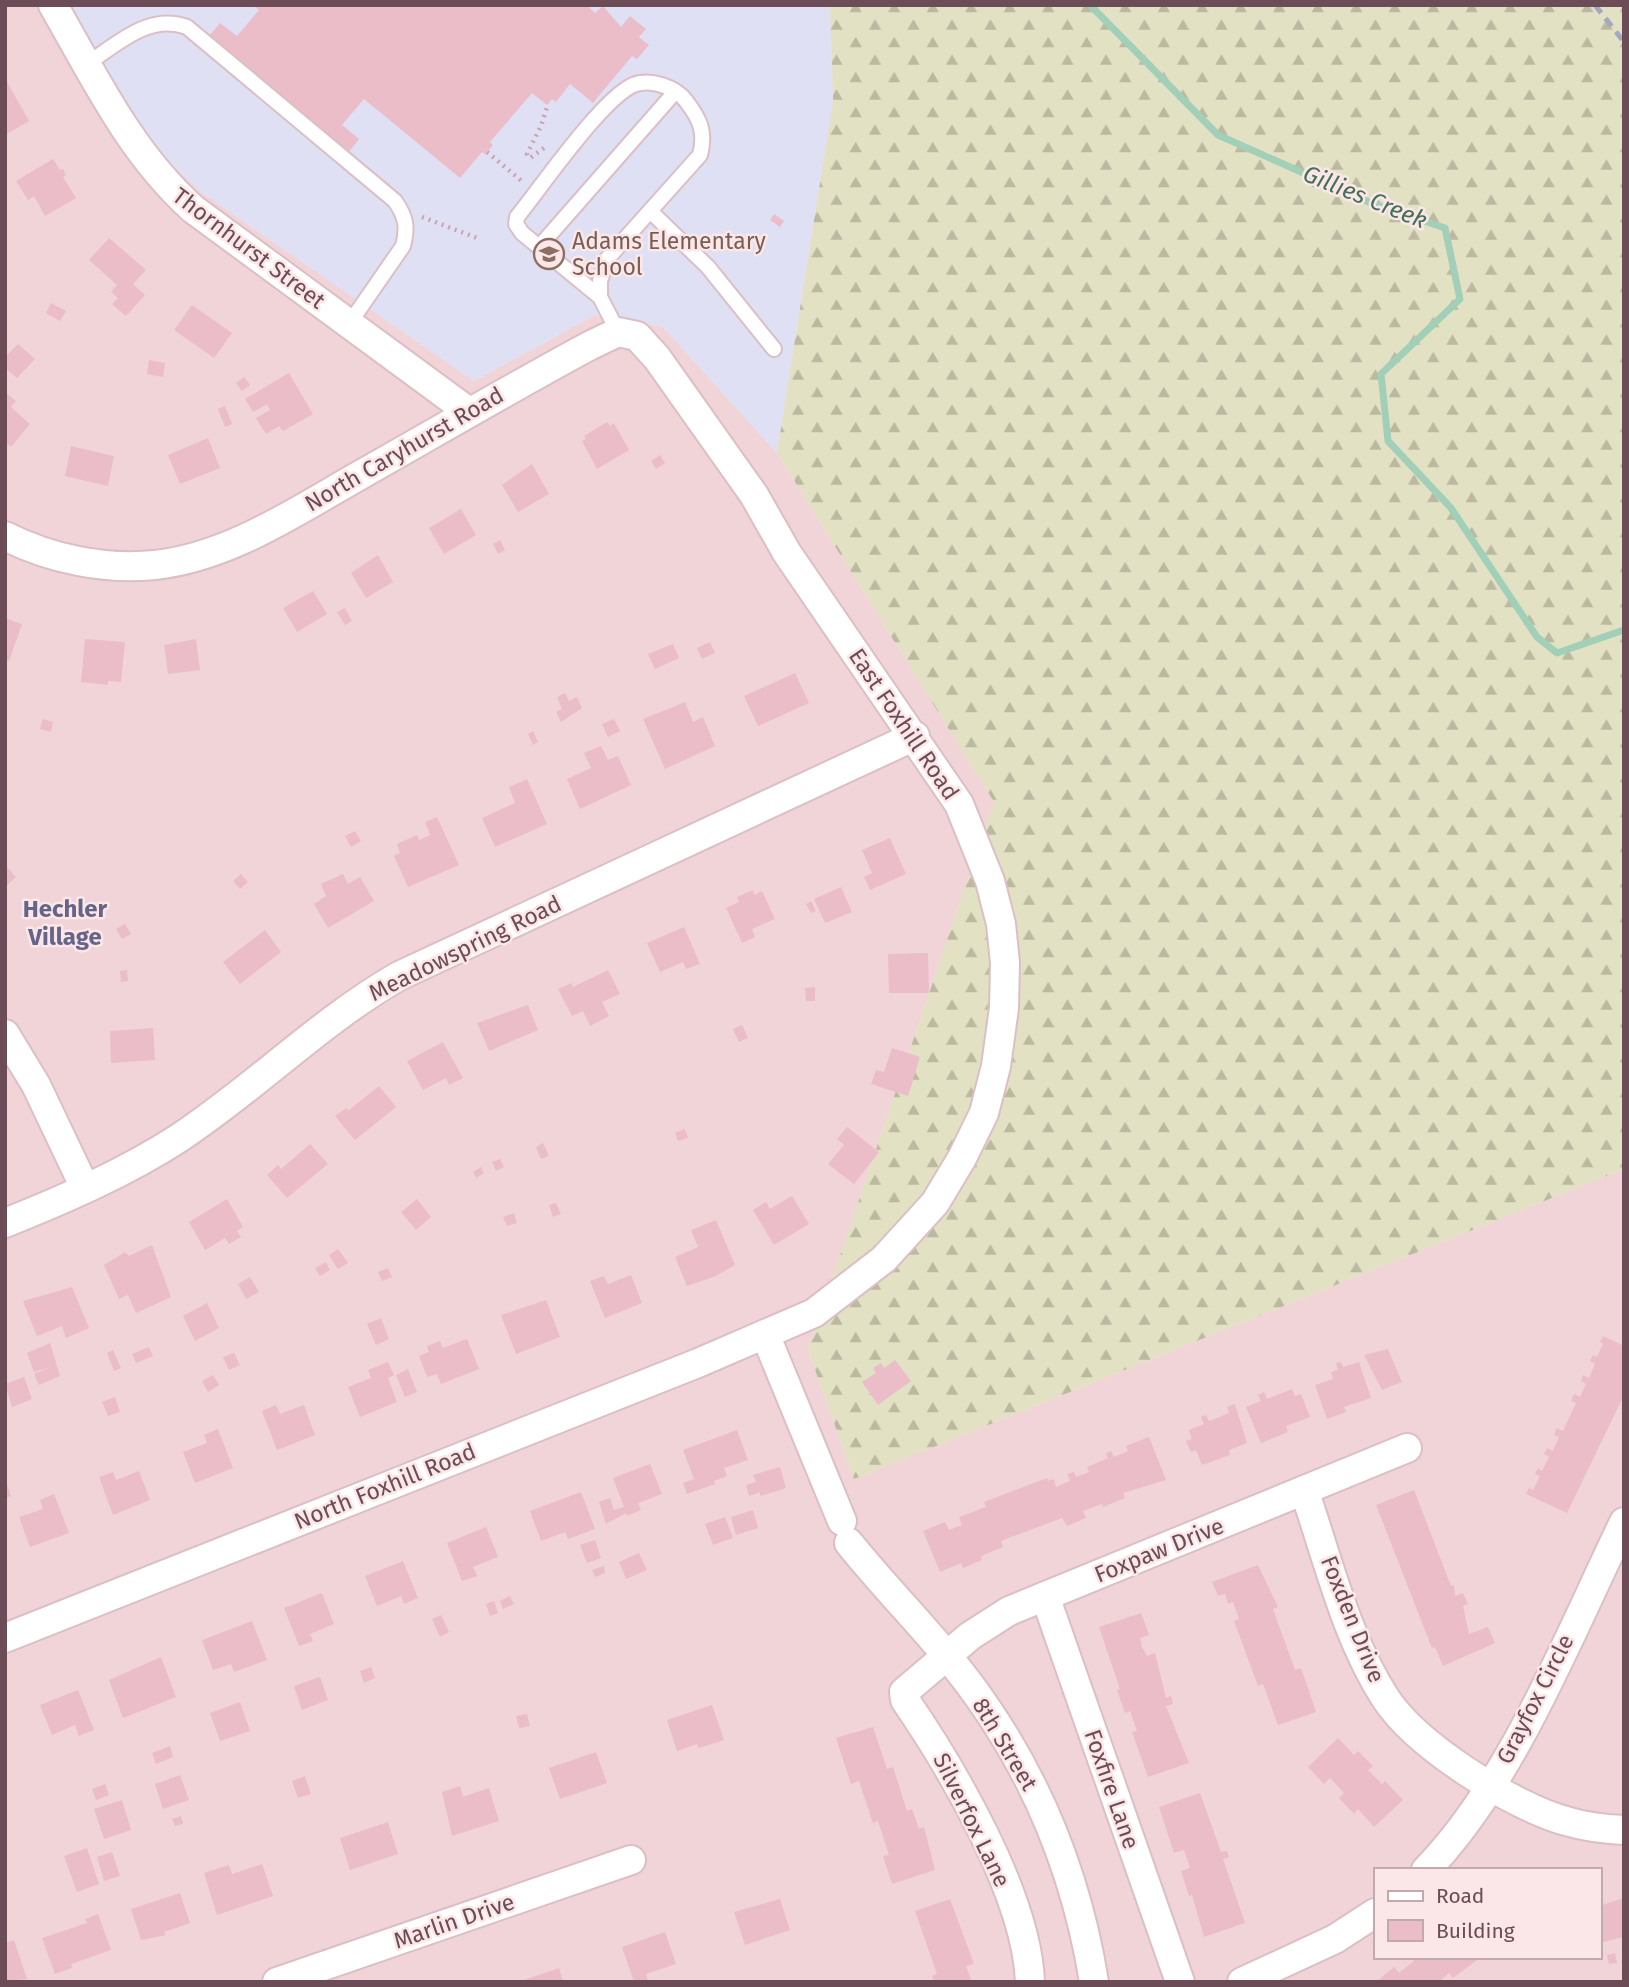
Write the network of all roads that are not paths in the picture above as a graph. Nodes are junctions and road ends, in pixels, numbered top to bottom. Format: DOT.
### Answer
graph roads {
  1 [pos="53,5"];
  2 [pos="87,64"];
  3 [pos="675,92"];
  4 [pos="650,211"];
  5 [pos="540,247"];
  6 [pos="600,297"];
  7 [pos="349,324"];
  8 [pos="618,332"];
  9 [pos="774,349"];
  10 [pos="469,412"];
  11 [pos="5,536"];
  12 [pos="915,736"];
  13 [pos="5,1034"];
  14 [pos="85,1188"];
  15 [pos="5,1223"];
  16 [pos="765,1334"];
  17 [pos="1407,1448"];
  18 [pos="1304,1490"];
  19 [pos="1624,1521"];
  20 [pos="1045,1596"];
  21 [pos="5,1638"];
  22 [pos="946,1657"];
  23 [pos="924,1675"];
  24 [pos="1490,1785"];
  25 [pos="1624,1830"];
  26 [pos="631,1860"];
  27 [pos="1428,1868"];
  28 [pos="1374,1914"];
  29 [pos="277,1982"];
  30 [pos="1030,1982"];
  31 [pos="1094,1982"];
  32 [pos="1180,1982"];
  33 [pos="1242,1982"];
  1 -- 2 [label="street, Thornhurst Street"];
  2 -- 7 [label="street, Thornhurst Street"];
  2 -- 7 [label="lane"];
  3 -- 4 [label="lane"];
  3 -- 5 [label="lane"];
  3 -- 5 [label="lane"];
  4 -- 6 [label="lane"];
  4 -- 9 [label="lane"];
  5 -- 6 [label="lane"];
  6 -- 8 [label="lane"];
  7 -- 10 [label="street, Thornhurst Street"];
  8 -- 10 [label="street, North Caryhurst Road"];
  8 -- 12 [label="street, East Foxhill Road"];
  10 -- 11 [label="street, North Caryhurst Road"];
  12 -- 14 [label="street, Meadowspring Road"];
  12 -- 16 [label="street, East Foxhill Road"];
  13 -- 14 [label="street"];
  14 -- 15 [label="street, Meadowspring Road"];
  16 -- 21 [label="street, North Foxhill Road"];
  16 -- 22 [label="street, 8th Street"];
  17 -- 18 [label="street, Foxpaw Drive"];
  18 -- 20 [label="street, Foxpaw Drive"];
  18 -- 24 [label="street, Foxden Drive"];
  19 -- 24 [label="street, Grayfox Circle"];
  20 -- 22 [label="street, Foxpaw Drive"];
  20 -- 32 [label="street, Foxfire Lane"];
  22 -- 23 [label="street, Foxpaw Drive"];
  22 -- 31 [label="street, 8th Street"];
  23 -- 30 [label="street, Silverfox Lane"];
  24 -- 25 [label="street, Grayfox Circle"];
  24 -- 27 [label="street"];
  26 -- 29 [label="street, Marlin Drive"];
  28 -- 33 [label="street"];
}
